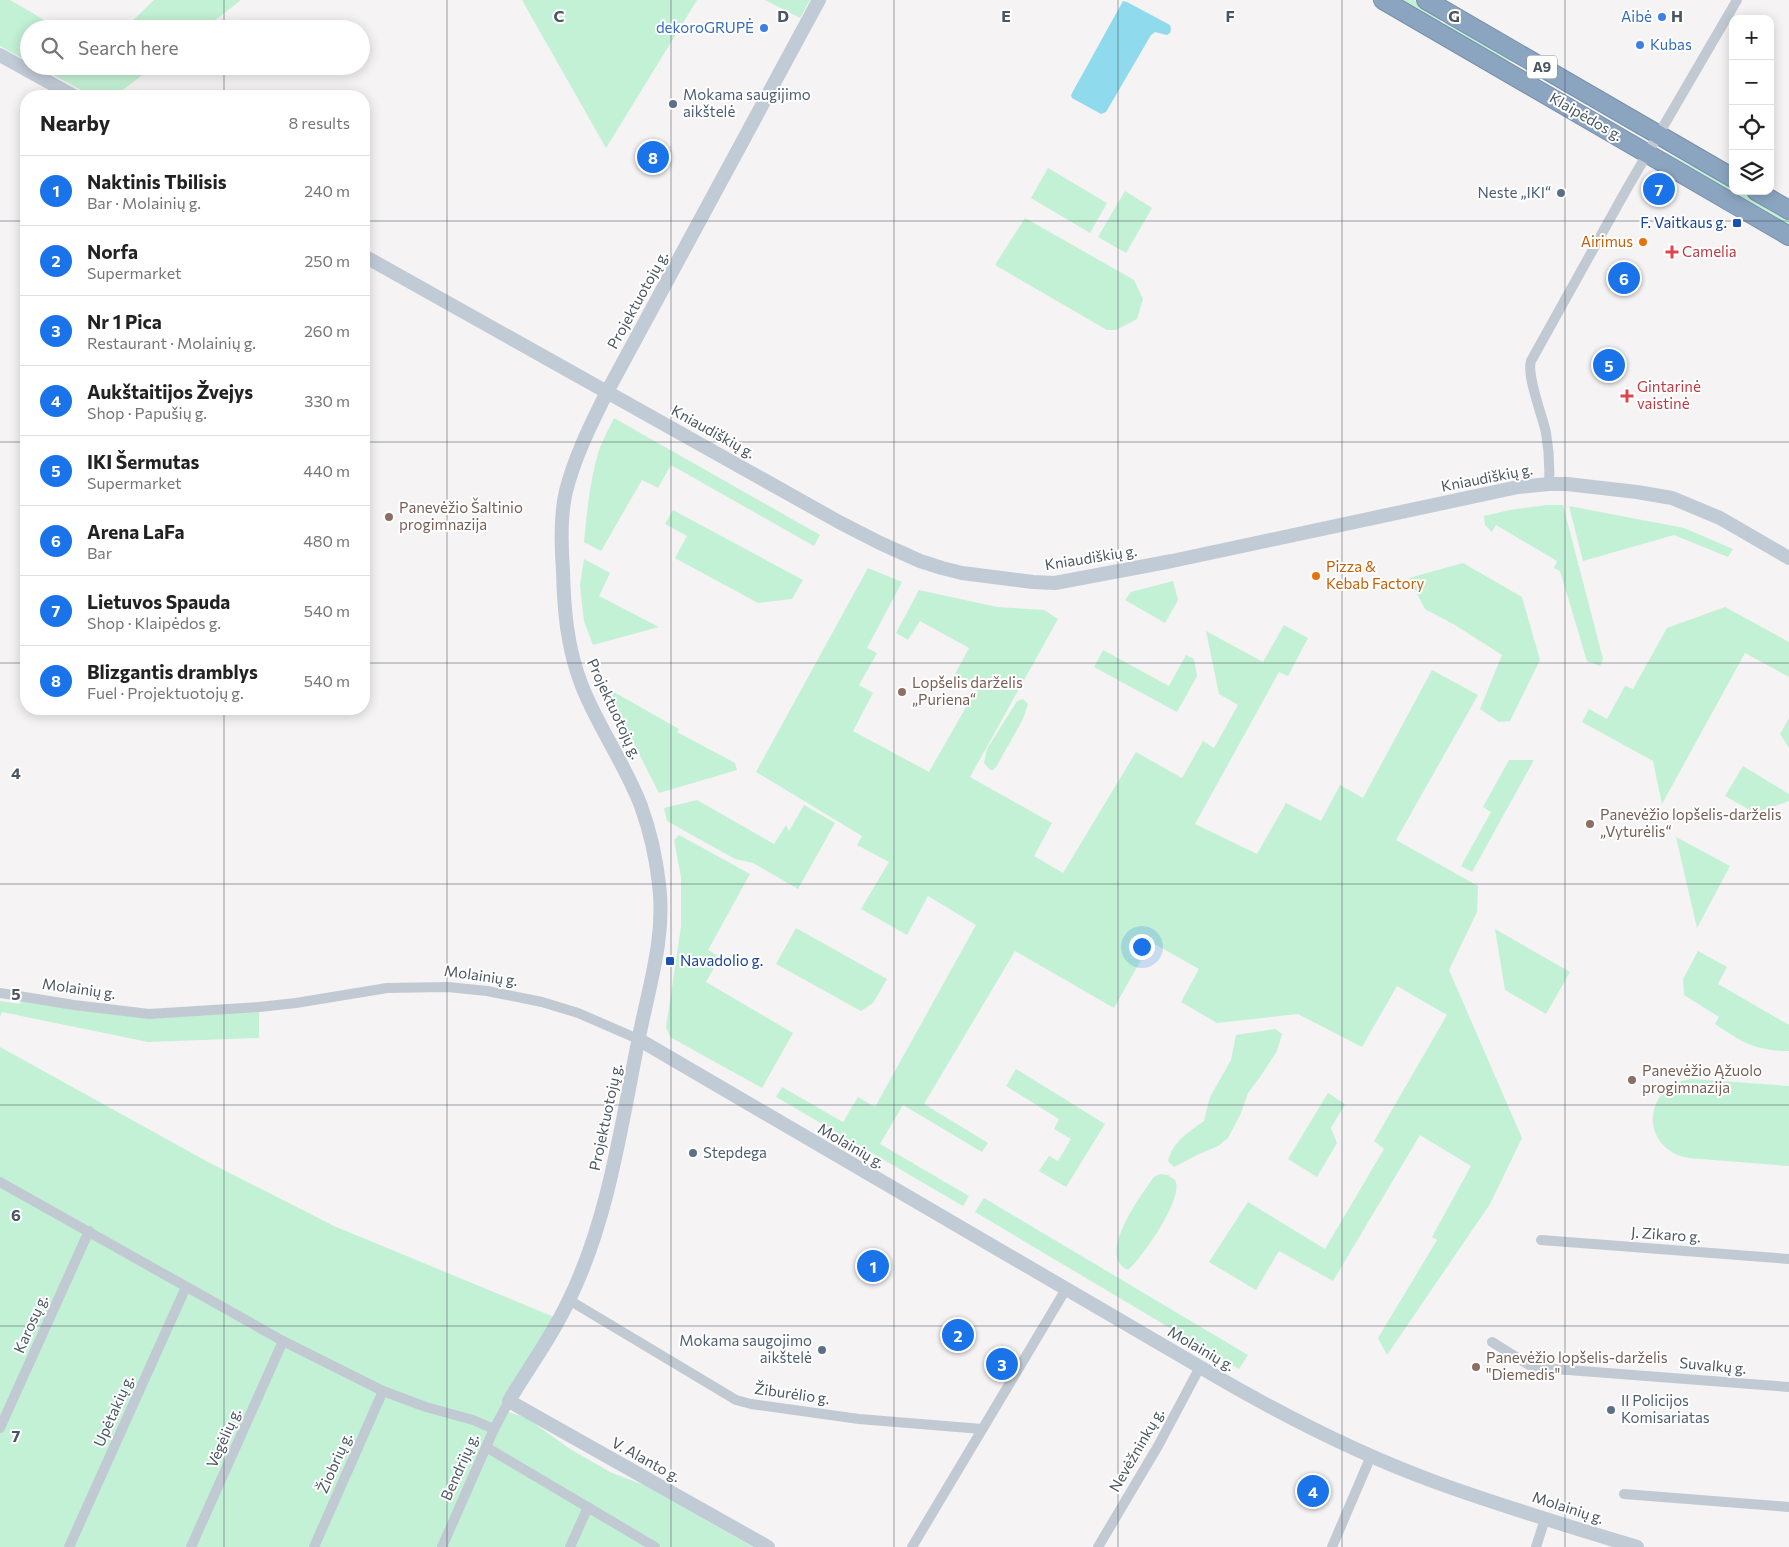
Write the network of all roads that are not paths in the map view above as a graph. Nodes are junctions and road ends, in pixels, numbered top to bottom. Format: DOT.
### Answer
graph roads {
  1 [pos="819,0"];
  2 [pos="1383,0"];
  3 [pos="1426,0"];
  4 [pos="1737,0"];
  5 [pos="0,55"];
  6 [pos="20,66"];
  7 [pos="36,75"];
  8 [pos="63,90"];
  9 [pos="1658,135"];
  10 [pos="1648,153"];
  11 [pos="1729,176"];
  12 [pos="1763,195"];
  13 [pos="1789,210"];
  14 [pos="1789,236"];
  15 [pos="370,259"];
  16 [pos="607,392"];
  17 [pos="1549,484"];
  18 [pos="1789,558"];
  19 [pos="0,993"];
  20 [pos="638,1039"];
  21 [pos="0,1182"];
  22 [pos="89,1231"];
  23 [pos="1541,1240"];
  24 [pos="1789,1259"];
  25 [pos="186,1287"];
  26 [pos="1066,1289"];
  27 [pos="569,1300"];
  28 [pos="283,1341"];
  29 [pos="1492,1342"];
  30 [pos="1200,1367"];
  31 [pos="1789,1387"];
  32 [pos="383,1391"];
  33 [pos="509,1401"];
  34 [pos="0,1428"];
  35 [pos="494,1428"];
  36 [pos="982,1429"];
  37 [pos="486,1447"];
  38 [pos="1370,1456"];
  39 [pos="1624,1494"];
  40 [pos="1789,1506"];
  41 [pos="588,1507"];
  42 [pos="1545,1518"];
  43 [pos="69,1547"];
  44 [pos="192,1547"];
  45 [pos="314,1547"];
  46 [pos="442,1547"];
  47 [pos="570,1547"];
  48 [pos="654,1547"];
  49 [pos="768,1547"];
  50 [pos="912,1547"];
  51 [pos="1098,1547"];
  52 [pos="1332,1547"];
  53 [pos="1536,1547"];
  54 [pos="1637,1547"];
  1 -- 16 [label="main road, Projektuotojų g."];
  2 -- 10 [label="highway, Klaipėdos g. / A9"];
  3 -- 9 [label="highway, Klaipėdos g. / A9"];
  4 -- 9 [label="street"];
  5 -- 6 [label="main road"];
  7 -- 8 [label="main road"];
  9 -- 10 [label="street"];
  9 -- 11 [label="highway, Klaipėdos g. / A9"];
  10 -- 14 [label="highway, Klaipėdos g. / A9"];
  10 -- 17 [label="street"];
  12 -- 13 [label="highway"];
  15 -- 16 [label="main road, Kniaudiškių g."];
  16 -- 17 [label="main road, Kniaudiškių g."];
  16 -- 20 [label="main road, Projektuotojų g."];
  17 -- 18 [label="main road, Kniaudiškių g."];
  19 -- 20 [label="street, Molainių g."];
  20 -- 26 [label="main road, Molainių g."];
  20 -- 27 [label="main road, Projektuotojų g."];
  21 -- 22 [label="street"];
  22 -- 25 [label="street"];
  22 -- 34 [label="street, Karosų g."];
  23 -- 24 [label="street, J. Zikaro g."];
  25 -- 28 [label="street"];
  25 -- 43 [label="street, Upėtakių g."];
  26 -- 30 [label="main road, Molainių g."];
  26 -- 36 [label="street"];
  27 -- 33 [label="main road, Projektuotojų g."];
  27 -- 36 [label="street, Žiburėlio g."];
  28 -- 32 [label="street"];
  28 -- 44 [label="street, Vėgėlių g."];
  29 -- 31 [label="street, Suvalkų g."];
  30 -- 38 [label="main road, Molainių g."];
  30 -- 51 [label="street, Nevėžninkų g."];
  32 -- 35 [label="street"];
  32 -- 45 [label="street, Žiobrių g."];
  33 -- 35 [label="street, Bendrijų g."];
  33 -- 49 [label="main road, V. Alanto g."];
  35 -- 37 [label="street, Bendrijų g."];
  36 -- 50 [label="street"];
  37 -- 41 [label="street"];
  37 -- 46 [label="street, Bendrijų g."];
  38 -- 42 [label="main road, Molainių g."];
  38 -- 52 [label="street"];
  39 -- 40 [label="street"];
  41 -- 47 [label="street"];
  41 -- 48 [label="street"];
  42 -- 53 [label="street"];
  42 -- 54 [label="main road, Molainių g."];
}
